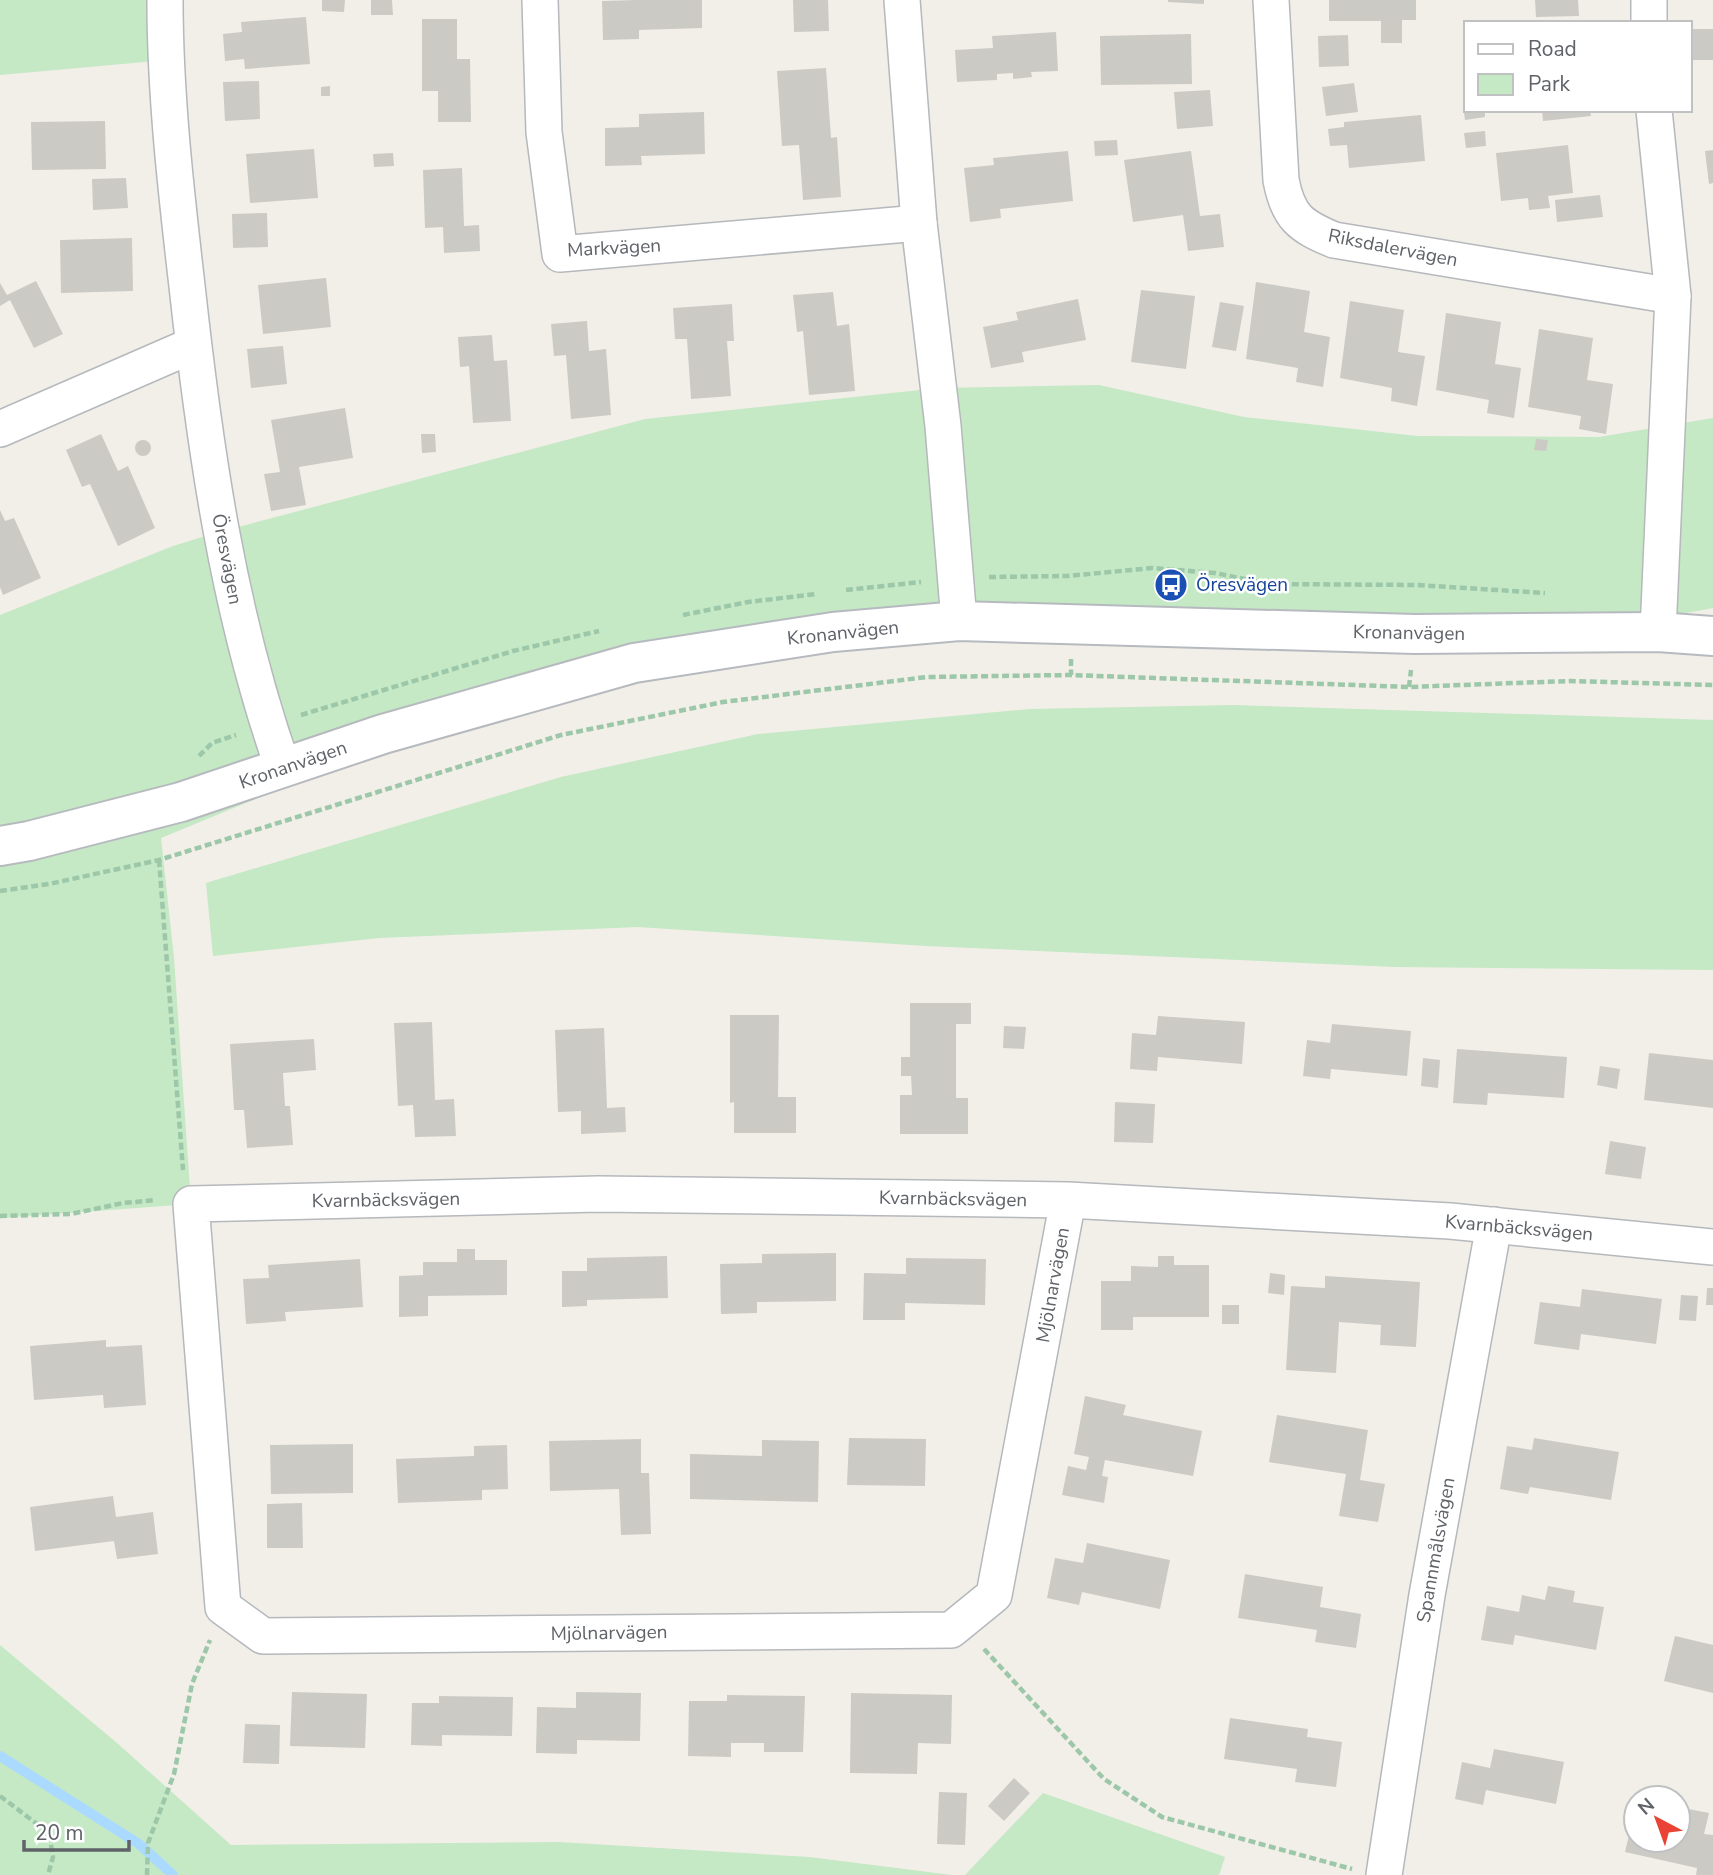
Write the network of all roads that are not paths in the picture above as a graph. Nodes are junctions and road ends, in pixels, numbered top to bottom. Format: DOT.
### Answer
graph roads {
  1 [pos="165,0"];
  2 [pos="540,0"];
  3 [pos="902,0"];
  4 [pos="1271,0"];
  5 [pos="1649,0"];
  6 [pos="1649,21"];
  7 [pos="1654,112"];
  8 [pos="919,223"];
  9 [pos="1673,296"];
  10 [pos="193,345"];
  11 [pos="0,429"];
  12 [pos="960,621"];
  13 [pos="1658,632"];
  14 [pos="1713,636"];
  15 [pos="283,768"];
  16 [pos="0,846"];
  17 [pos="1068,1200"];
  18 [pos="1494,1225"];
  19 [pos="1713,1247"];
  20 [pos="223,1607"];
  21 [pos="1373,1873"];
  1 -- 10 [label="street, Öresvägen"];
  2 -- 8 [label="street, Markvägen"];
  3 -- 8 [label="street"];
  4 -- 9 [label="street, Riksdalervägen"];
  5 -- 6 [label="street"];
  7 -- 9 [label="street"];
  8 -- 12 [label="street"];
  9 -- 13 [label="street"];
  10 -- 11 [label="street"];
  10 -- 15 [label="street, Öresvägen"];
  12 -- 13 [label="street, Kronanvägen"];
  12 -- 15 [label="street, Kronanvägen"];
  13 -- 14 [label="street, Kronanvägen"];
  15 -- 16 [label="street, Kronanvägen"];
  17 -- 18 [label="street, Kvarnbäcksvägen"];
  17 -- 20 [label="street, Mjölnarvägen"];
  17 -- 20 [label="street, Kvarnbäcksvägen"];
  18 -- 19 [label="street, Kvarnbäcksvägen"];
  18 -- 21 [label="street, Spannmålsvägen"];
}
